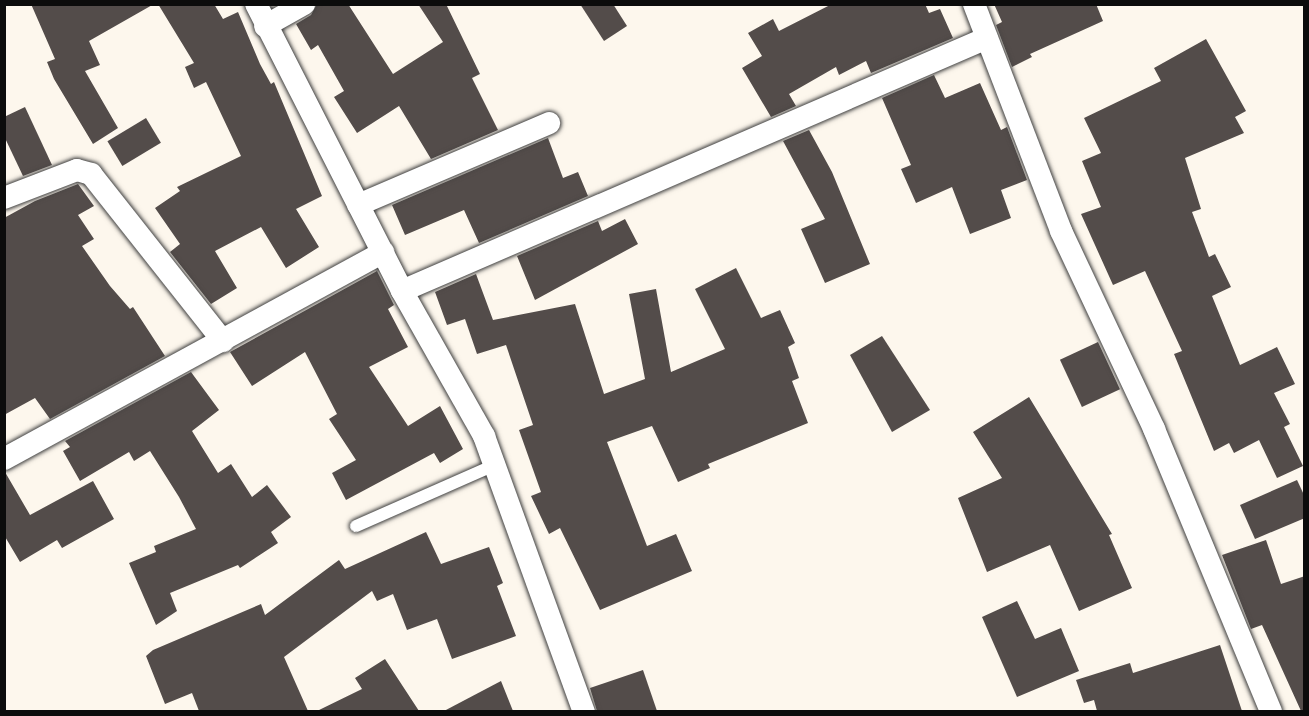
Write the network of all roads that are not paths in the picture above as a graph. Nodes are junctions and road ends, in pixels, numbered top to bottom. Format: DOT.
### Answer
graph roads {
  1 [pos="256,4"];
  2 [pos="304,4"];
  3 [pos="974,4"];
  4 [pos="265,26"];
  5 [pos="987,38"];
  6 [pos="549,123"];
  7 [pos="4,198"];
  8 [pos="358,205"];
  9 [pos="383,252"];
  10 [pos="402,291"];
  11 [pos="223,341"];
  12 [pos="4,459"];
  13 [pos="494,465"];
  14 [pos="356,526"];
  15 [pos="584,711"];
  16 [pos="1271,711"];
  1 -- 4 [label="street"];
  2 -- 4 [label="street"];
  3 -- 5 [label="street"];
  4 -- 8 [label="street"];
  5 -- 10 [label="street"];
  5 -- 16 [label="street"];
  6 -- 8 [label="street"];
  7 -- 11 [label="street"];
  8 -- 9 [label="street"];
  9 -- 10 [label="street"];
  9 -- 11 [label="street"];
  10 -- 13 [label="street"];
  11 -- 12 [label="street"];
  13 -- 14 [label="lane"];
  13 -- 15 [label="street"];
}
